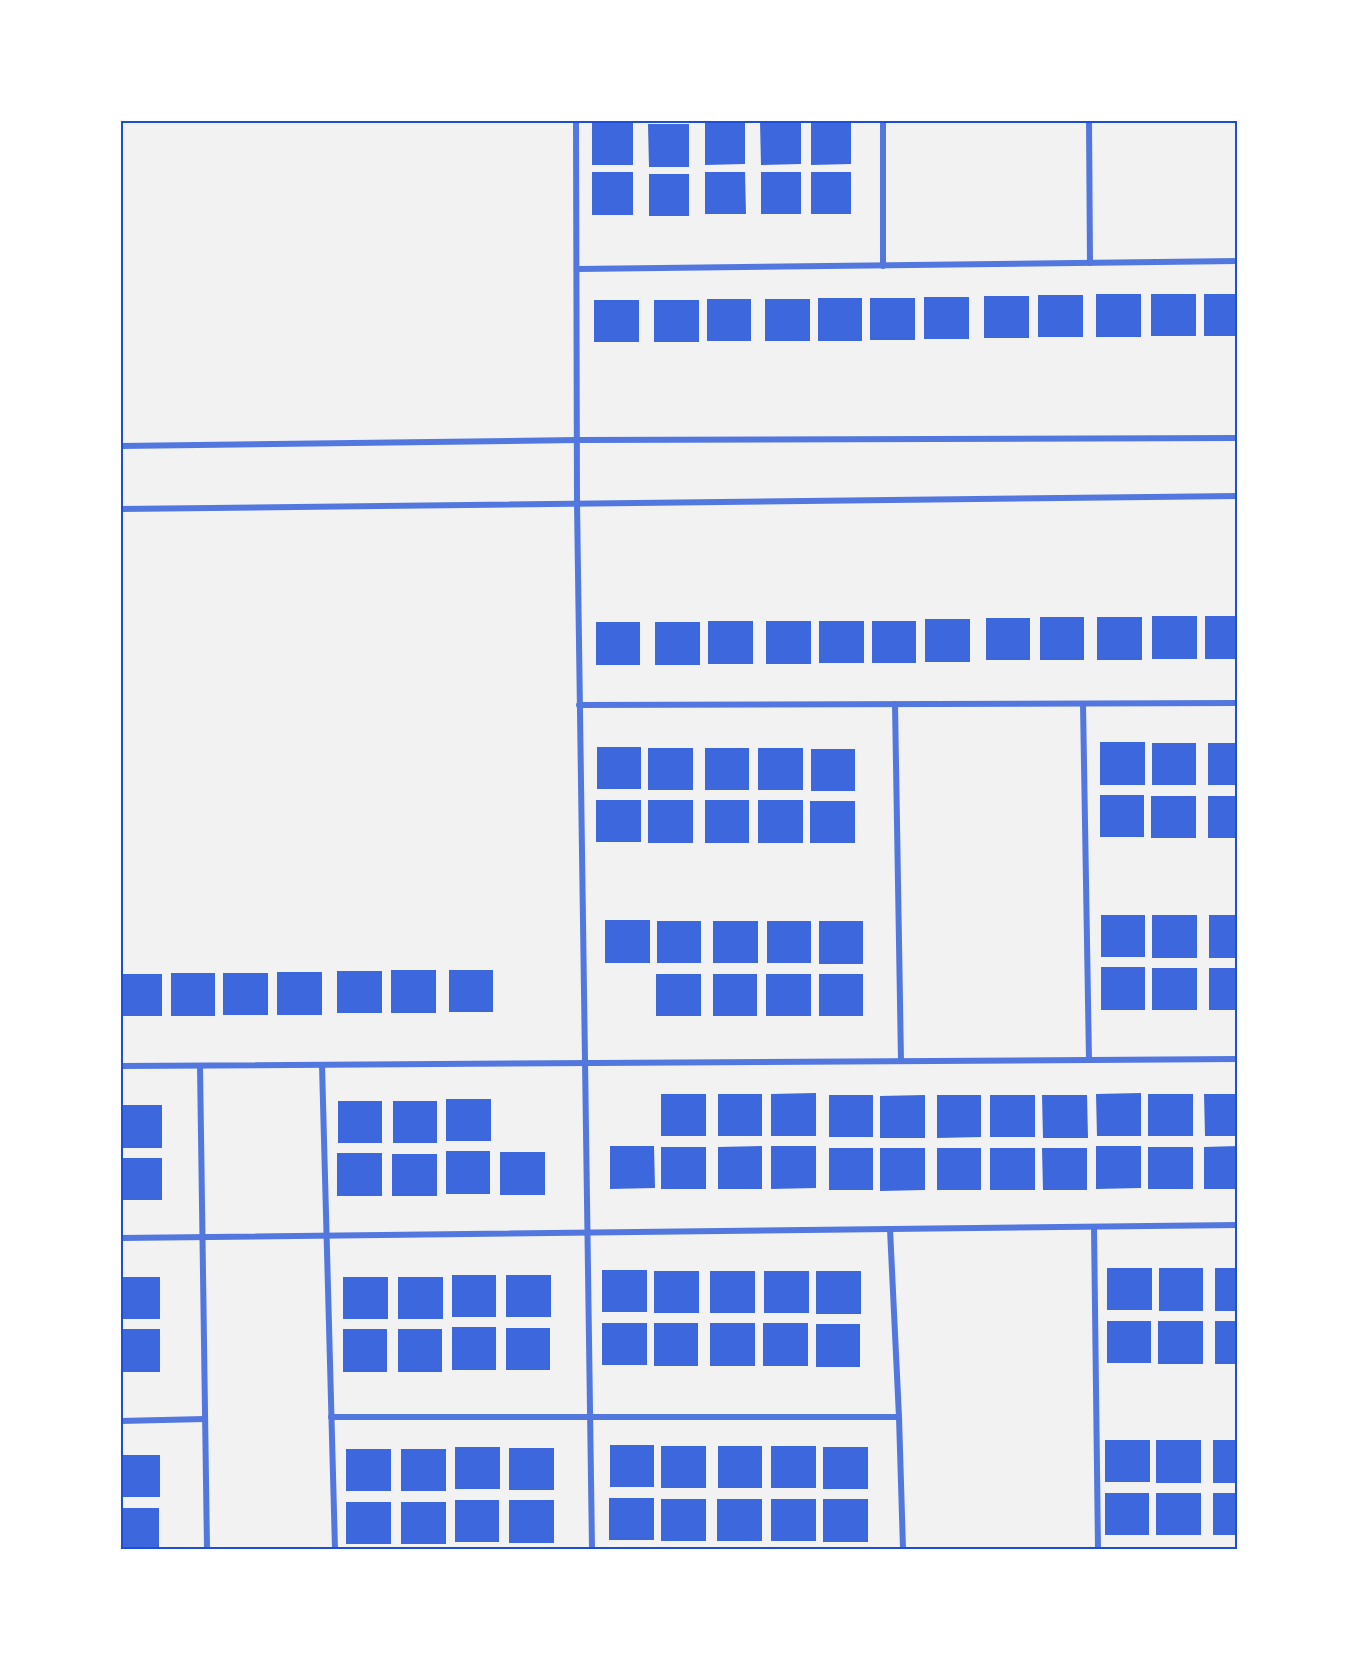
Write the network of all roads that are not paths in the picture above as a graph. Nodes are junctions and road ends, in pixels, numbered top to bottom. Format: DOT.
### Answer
graph roads {
  1 [pos="576,120"];
  2 [pos="883,120"];
  3 [pos="1089,120"];
  4 [pos="1238,261"];
  5 [pos="1090,263"];
  6 [pos="883,266"];
  7 [pos="577,269"];
  8 [pos="1238,438"];
  9 [pos="577,440"];
  10 [pos="120,446"];
  11 [pos="1238,496"];
  12 [pos="577,503"];
  13 [pos="120,508"];
  14 [pos="1238,703"];
  15 [pos="896,704"];
  16 [pos="1083,704"];
  17 [pos="579,705"];
  18 [pos="1238,1059"];
  19 [pos="1089,1060"];
  20 [pos="901,1061"];
  21 [pos="585,1063"];
  22 [pos="322,1065"];
  23 [pos="120,1066"];
  24 [pos="200,1066"];
  25 [pos="1238,1225"];
  26 [pos="1094,1227"];
  27 [pos="890,1229"];
  28 [pos="587,1233"];
  29 [pos="326,1235"];
  30 [pos="203,1237"];
  31 [pos="120,1238"];
  32 [pos="331,1418"];
  33 [pos="590,1418"];
  34 [pos="899,1418"];
  35 [pos="205,1419"];
  36 [pos="120,1421"];
  37 [pos="207,1549"];
  38 [pos="335,1549"];
  39 [pos="592,1549"];
  40 [pos="903,1549"];
  41 [pos="1098,1549"];
  1 -- 7 [label="street"];
  2 -- 6 [label="street"];
  3 -- 5 [label="street"];
  4 -- 5 [label="street"];
  5 -- 6 [label="street"];
  6 -- 7 [label="street"];
  7 -- 9 [label="street"];
  8 -- 9 [label="street"];
  9 -- 10 [label="street"];
  9 -- 12 [label="street"];
  11 -- 12 [label="street"];
  12 -- 13 [label="street"];
  12 -- 17 [label="street"];
  14 -- 16 [label="street"];
  15 -- 16 [label="street"];
  15 -- 17 [label="street"];
  15 -- 20 [label="street"];
  16 -- 19 [label="street"];
  17 -- 21 [label="street"];
  18 -- 19 [label="street"];
  19 -- 20 [label="street"];
  20 -- 21 [label="street"];
  21 -- 22 [label="street"];
  21 -- 28 [label="street"];
  22 -- 24 [label="street"];
  22 -- 29 [label="street"];
  23 -- 24 [label="street"];
  24 -- 30 [label="street"];
  25 -- 26 [label="street"];
  26 -- 27 [label="street"];
  26 -- 41 [label="street"];
  27 -- 28 [label="street"];
  27 -- 34 [label="street"];
  28 -- 29 [label="street"];
  28 -- 33 [label="street"];
  29 -- 30 [label="street"];
  29 -- 32 [label="street"];
  30 -- 31 [label="street"];
  30 -- 35 [label="street"];
  32 -- 33 [label="street"];
  32 -- 38 [label="street"];
  33 -- 34 [label="street"];
  33 -- 39 [label="street"];
  34 -- 40 [label="street"];
  35 -- 36 [label="street"];
  35 -- 37 [label="street"];
}
